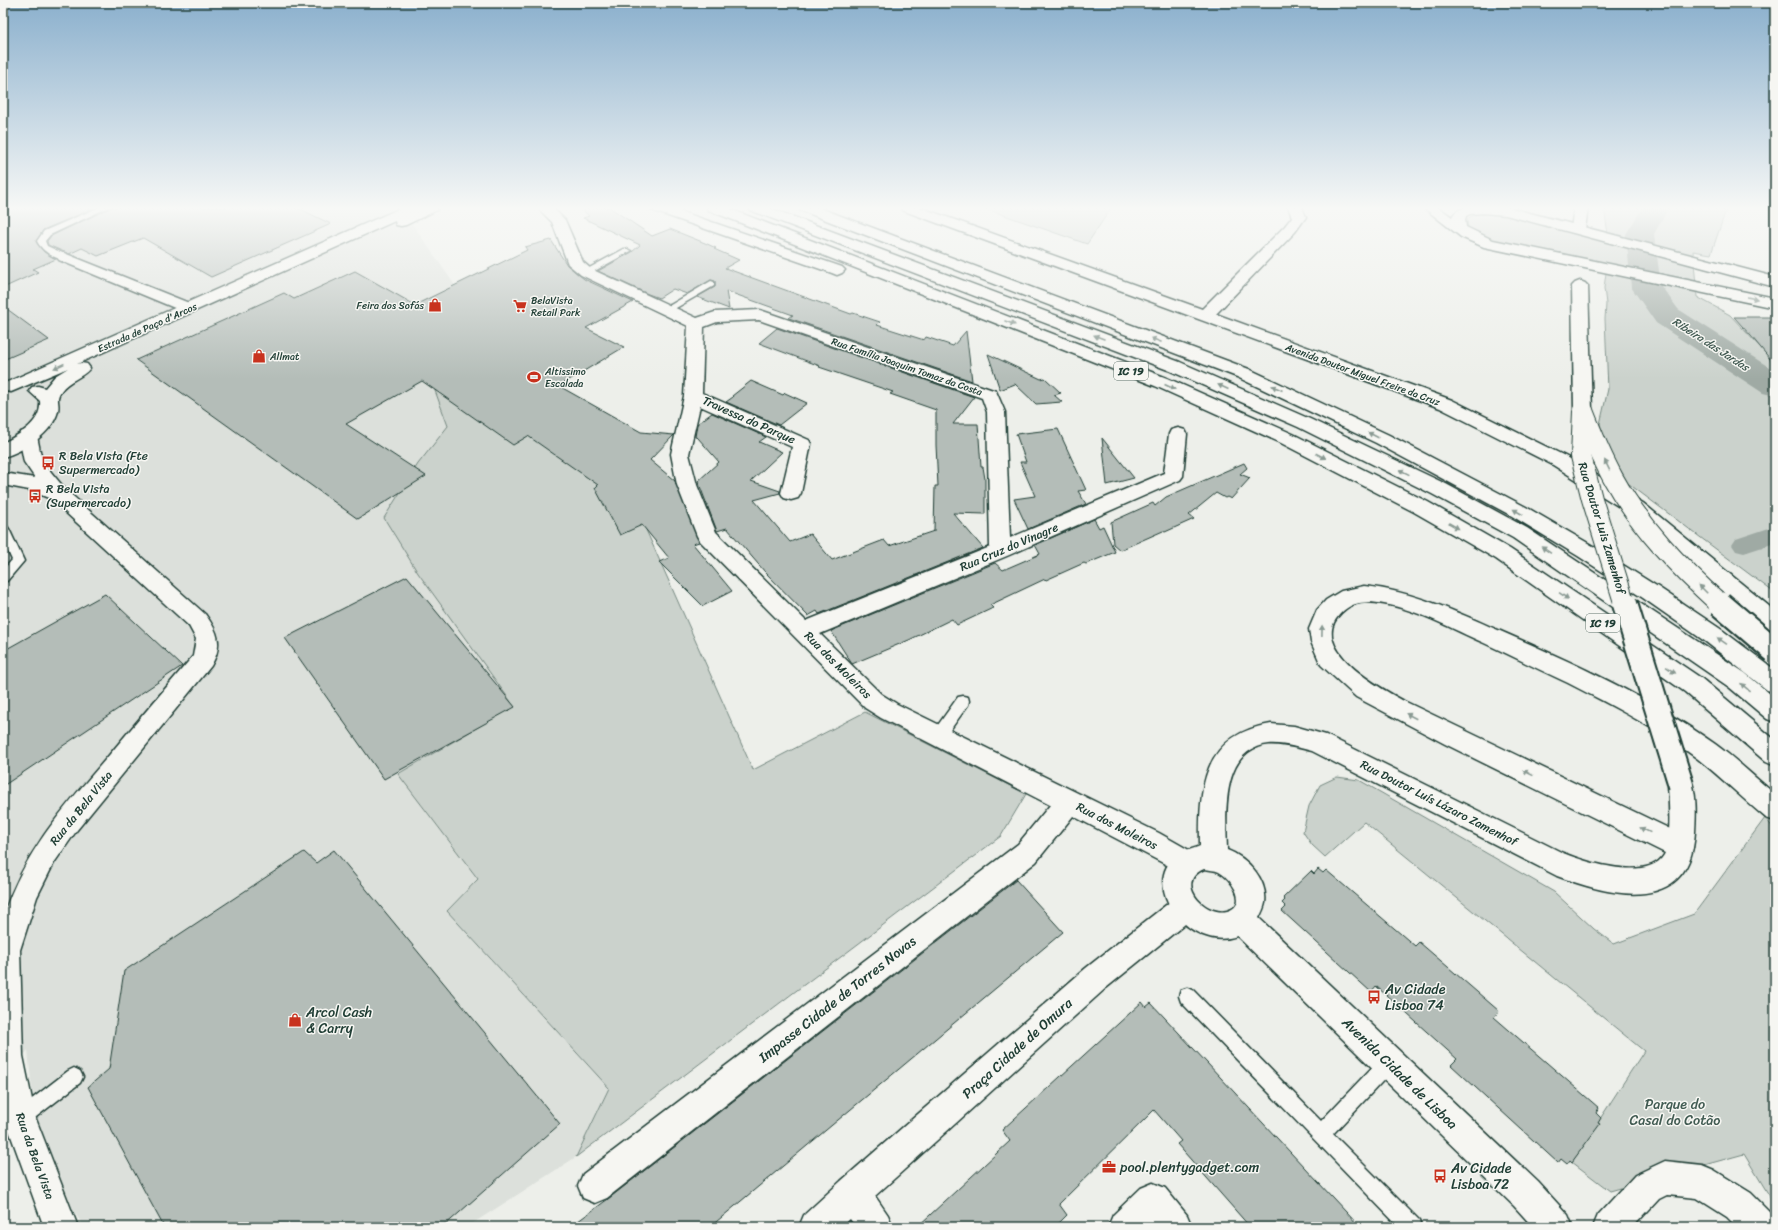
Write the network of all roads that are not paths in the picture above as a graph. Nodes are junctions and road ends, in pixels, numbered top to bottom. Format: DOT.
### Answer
graph roads {
  1 [pos="82,264"];
  2 [pos="281,264"];
  3 [pos="307,264"];
  4 [pos="576,264"];
  5 [pos="601,264"];
  6 [pos="822,264"];
  7 [pos="860,264"];
  8 [pos="906,264"];
  9 [pos="956,264"];
  10 [pos="1064,264"];
  11 [pos="1255,264"];
  12 [pos="1557,264"];
  13 [pos="1583,264"];
  14 [pos="1699,264"];
  15 [pos="1707,264"];
  16 [pos="1606,269"];
  17 [pos="586,272"];
  18 [pos="1775,282"];
  19 [pos="1676,283"];
  20 [pos="711,284"];
  21 [pos="1580,286"];
  22 [pos="1775,303"];
  23 [pos="188,308"];
  24 [pos="974,309"];
  25 [pos="666,310"];
  26 [pos="1205,316"];
  27 [pos="696,324"];
  28 [pos="7,388"];
  29 [pos="693,396"];
  30 [pos="48,399"];
  31 [pos="1583,411"];
  32 [pos="1178,434"];
  33 [pos="28,436"];
  34 [pos="3,451"];
  35 [pos="3,480"];
  36 [pos="791,493"];
  37 [pos="58,494"];
  38 [pos="3,529"];
  39 [pos="1000,551"];
  40 [pos="3,578"];
  41 [pos="1775,623"];
  42 [pos="804,631"];
  43 [pos="1775,651"];
  44 [pos="1775,682"];
  45 [pos="963,701"];
  46 [pos="1775,712"];
  47 [pos="938,736"];
  48 [pos="1775,755"];
  49 [pos="1681,785"];
  50 [pos="1069,801"];
  51 [pos="1775,810"];
  52 [pos="1680,847"];
  53 [pos="1214,858"];
  54 [pos="1186,863"];
  55 [pos="1185,907"];
  56 [pos="1241,920"];
  57 [pos="1187,996"];
  58 [pos="1389,1062"];
  59 [pos="74,1076"];
  60 [pos="20,1119"];
  61 [pos="1321,1134"];
  62 [pos="595,1186"];
  63 [pos="853,1194"];
  64 [pos="61,1227"];
  65 [pos="816,1227"];
  66 [pos="876,1227"];
  67 [pos="1125,1227"];
  68 [pos="1175,1227"];
  69 [pos="1412,1227"];
  70 [pos="1556,1227"];
  71 [pos="1610,1227"];
  72 [pos="1761,1227"];
  1 -- 23 [label="main road"];
  2 -- 23 [label="main road, Estrada de Paço d'Arcos"];
  3 -- 30 [label="main road, Estrada de Paço d'Arcos"];
  4 -- 17 [label="main road"];
  5 -- 17 [label="lane"];
  6 -- 24 [label="main road"];
  7 -- 24 [label="main road, IC 19"];
  46 -- 8 [label="main road, IC 19, one-way"];
  44 -- 9 [label="main road, one-way"];
  10 -- 26 [label="main road, Avenida Doutor Miguel Freire da Cruz"];
  11 -- 26 [label="main road"];
  12 -- 21 [label="main road"];
  13 -- 16 [label="main road"];
  14 -- 19 [label="main road"];
  15 -- 18 [label="main road"];
  16 -- 19 [label="main road"];
  16 -- 21 [label="main road"];
  17 -- 25 [label="main road"];
  19 -- 22 [label="main road, one-way"];
  20 -- 25 [label="lane"];
  21 -- 31 [label="main road, Rua Doutor Luis Zamenhof"];
  23 -- 28 [label="main road, Estrada de Paço d'Arcos, one-way"];
  24 -- 48 [label="main road, IC 19, one-way"];
  25 -- 27 [label="main road"];
  26 -- 41 [label="main road, Avenida Doutor Miguel Freire da Cruz"];
  27 -- 29 [label="main road, Rua dos Moleiros"];
  27 -- 39 [label="main road, Rua Família Joaquim Tomaz da Costa"];
  28 -- 30 [label="main road, Estrada de Paço d'Arcos"];
  29 -- 36 [label="main road, Travessa do Parque"];
  29 -- 42 [label="main road, Rua dos Moleiros"];
  30 -- 33 [label="main road, Estrada de Paço d'Arcos"];
  43 -- 31 [label="main road, one-way, bridge"];
  31 -- 49 [label="main road, Rua Doutor Luis Zamenhof, bridge"];
  32 -- 39 [label="main road, Rua Cruz do Vinagre"];
  33 -- 34 [label="main road, Estrada de Paço d'Arcos"];
  33 -- 37 [label="main road, Rua da Bela Vista"];
  35 -- 37 [label="main road, Rua da Bela Vista"];
  37 -- 60 [label="main road, Rua da Bela Vista"];
  38 -- 40 [label="lane"];
  39 -- 42 [label="main road, Rua Cruz do Vinagre"];
  42 -- 47 [label="main road, Rua dos Moleiros"];
  45 -- 47 [label="lane"];
  47 -- 50 [label="main road, Rua dos Moleiros"];
  49 -- 52 [label="main road, Rua Doutor Luís Lázaro Zamenhof"];
  50 -- 54 [label="main road, Rua dos Moleiros"];
  50 -- 62 [label="main road, Impasse Cidade de Torres Novas"];
  52 -- 51 [label="main road, one-way"];
  52 -- 53 [label="main road, Rua Doutor Luís Lázaro Zamenhof"];
  53 -- 54 [label="main road"];
  53 -- 56 [label="main road"];
  54 -- 55 [label="main road"];
  55 -- 56 [label="main road"];
  55 -- 63 [label="main road, Praça Cidade de Omura"];
  56 -- 58 [label="main road, Avenida Cidade de Lisboa"];
  57 -- 61 [label="lane"];
  58 -- 61 [label="lane"];
  58 -- 70 [label="main road, Avenida Cidade de Lisboa"];
  59 -- 60 [label="lane"];
  60 -- 64 [label="main road, Rua da Bela Vista"];
  61 -- 69 [label="lane"];
  63 -- 65 [label="main road, Praça Cidade de Omura"];
  63 -- 66 [label="main road"];
  67 -- 68 [label="main road"];
  71 -- 72 [label="main road"];
}
